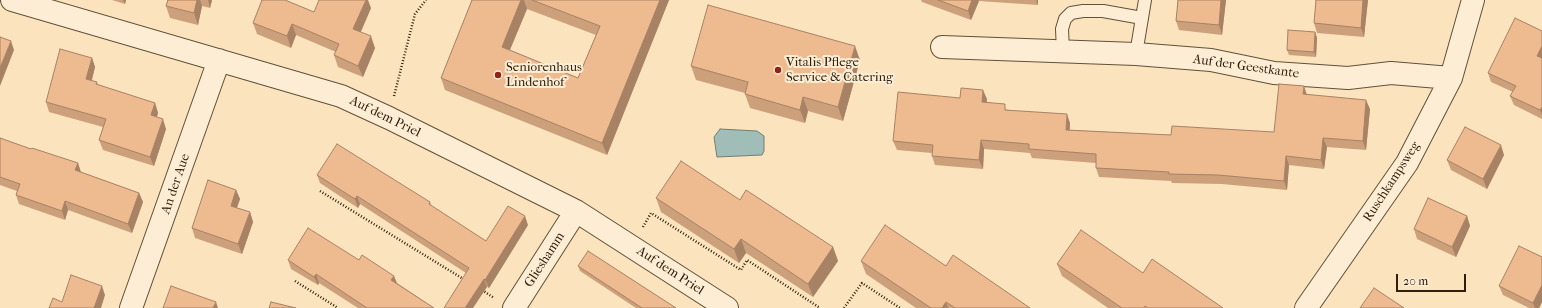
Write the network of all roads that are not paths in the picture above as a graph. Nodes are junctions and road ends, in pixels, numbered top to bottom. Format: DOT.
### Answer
graph roads {
  1 [pos="12,0"];
  2 [pos="1145,0"];
  3 [pos="1473,0"];
  4 [pos="1142,18"];
  5 [pos="942,47"];
  6 [pos="1063,52"];
  7 [pos="1136,54"];
  8 [pos="219,60"];
  9 [pos="1451,78"];
  10 [pos="576,211"];
  11 [pos="505,304"];
  12 [pos="131,308"];
  13 [pos="727,308"];
  14 [pos="1306,308"];
  1 -- 8 [label="street, Auf dem Priel"];
  2 -- 4 [label="lane"];
  3 -- 9 [label="street, Ruschkampsweg"];
  4 -- 6 [label="lane"];
  4 -- 7 [label="lane"];
  5 -- 6 [label="street, Auf der Geestkante"];
  6 -- 7 [label="street, Auf der Geestkante"];
  7 -- 9 [label="street, Auf der Geestkante"];
  8 -- 10 [label="street, Auf dem Priel"];
  8 -- 12 [label="street, An der Aue"];
  9 -- 14 [label="street, Ruschkampsweg"];
  10 -- 11 [label="street, Glieshamm"];
  10 -- 13 [label="street, Auf dem Priel"];
}
